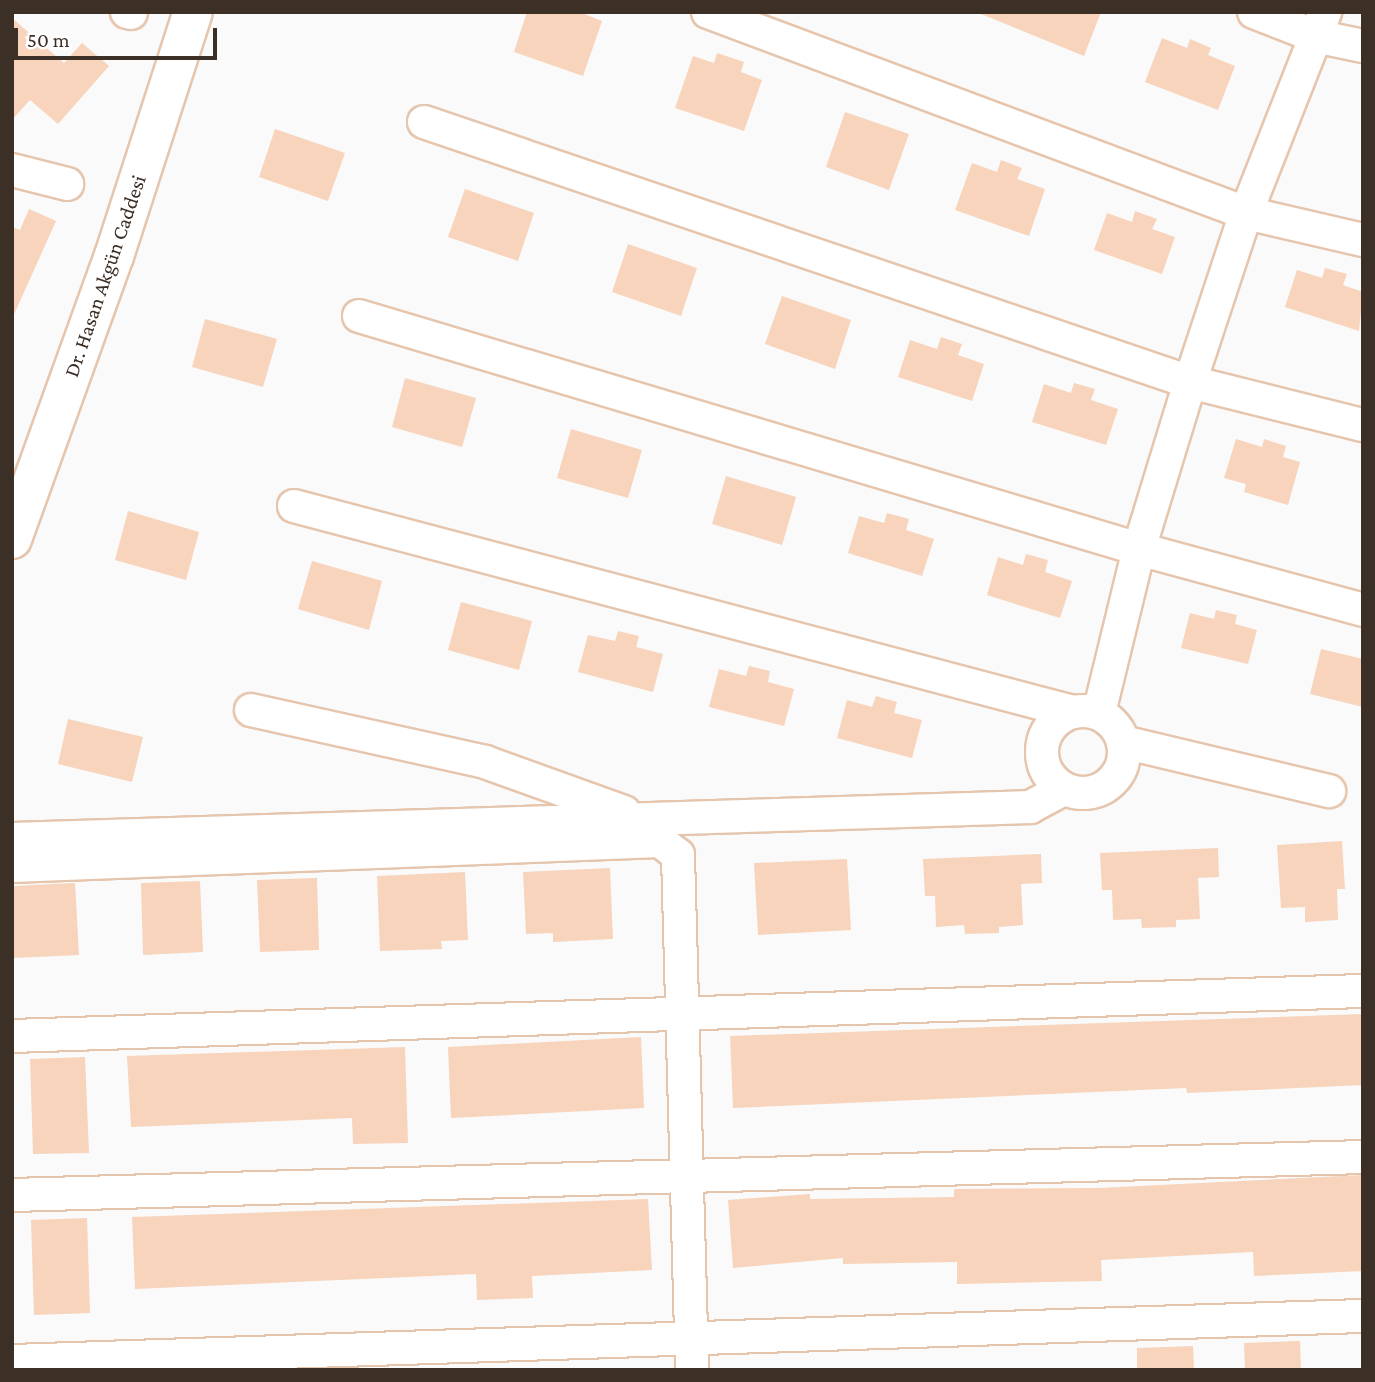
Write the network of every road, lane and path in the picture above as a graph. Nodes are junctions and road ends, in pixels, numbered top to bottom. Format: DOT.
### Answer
graph roads {
  1 [pos="193,12"];
  2 [pos="708,12"];
  3 [pos="1254,12"];
  4 [pos="1320,24"];
  5 [pos="1363,47"];
  6 [pos="424,121"];
  7 [pos="12,170"];
  8 [pos="67,184"];
  9 [pos="1246,213"];
  10 [pos="1363,240"];
  11 [pos="359,316"];
  12 [pos="1190,382"];
  13 [pos="1363,425"];
  14 [pos="294,506"];
  15 [pos="12,539"];
  16 [pos="1139,549"];
  17 [pos="1363,610"];
  18 [pos="251,710"];
  19 [pos="1086,713"];
  20 [pos="1123,742"];
  21 [pos="1065,789"];
  22 [pos="1329,791"];
  23 [pos="642,818"];
  24 [pos="12,839"];
  25 [pos="12,866"];
  26 [pos="1363,991"];
  27 [pos="683,1014"];
  28 [pos="12,1035"];
  29 [pos="1363,1157"];
  30 [pos="687,1178"];
  31 [pos="12,1195"];
  32 [pos="1363,1316"];
  33 [pos="692,1354"];
  34 [pos="12,1361"];
  1 -- 15 [label="street, Dr. Hasan Akgün Caddesi"];
  2 -- 9 [label="street"];
  3 -- 4 [label="street"];
  4 -- 5 [label="street"];
  4 -- 9 [label="street"];
  6 -- 12 [label="street"];
  7 -- 8 [label="street"];
  9 -- 10 [label="street"];
  9 -- 12 [label="street"];
  11 -- 16 [label="street"];
  12 -- 13 [label="street"];
  12 -- 16 [label="street"];
  14 -- 19 [label="street"];
  16 -- 17 [label="street"];
  16 -- 19 [label="street"];
  18 -- 23 [label="street"];
  19 -- 20 [label="street"];
  19 -- 21 [label="street"];
  20 -- 21 [label="street"];
  20 -- 22 [label="street"];
  21 -- 23 [label="street"];
  23 -- 24 [label="street"];
  25 -- 27 [label="street"];
  26 -- 27 [label="street"];
  27 -- 28 [label="street"];
  27 -- 30 [label="street"];
  29 -- 30 [label="street"];
  30 -- 31 [label="street"];
  30 -- 33 [label="street"];
  32 -- 33 [label="street"];
  33 -- 34 [label="street"];
}
